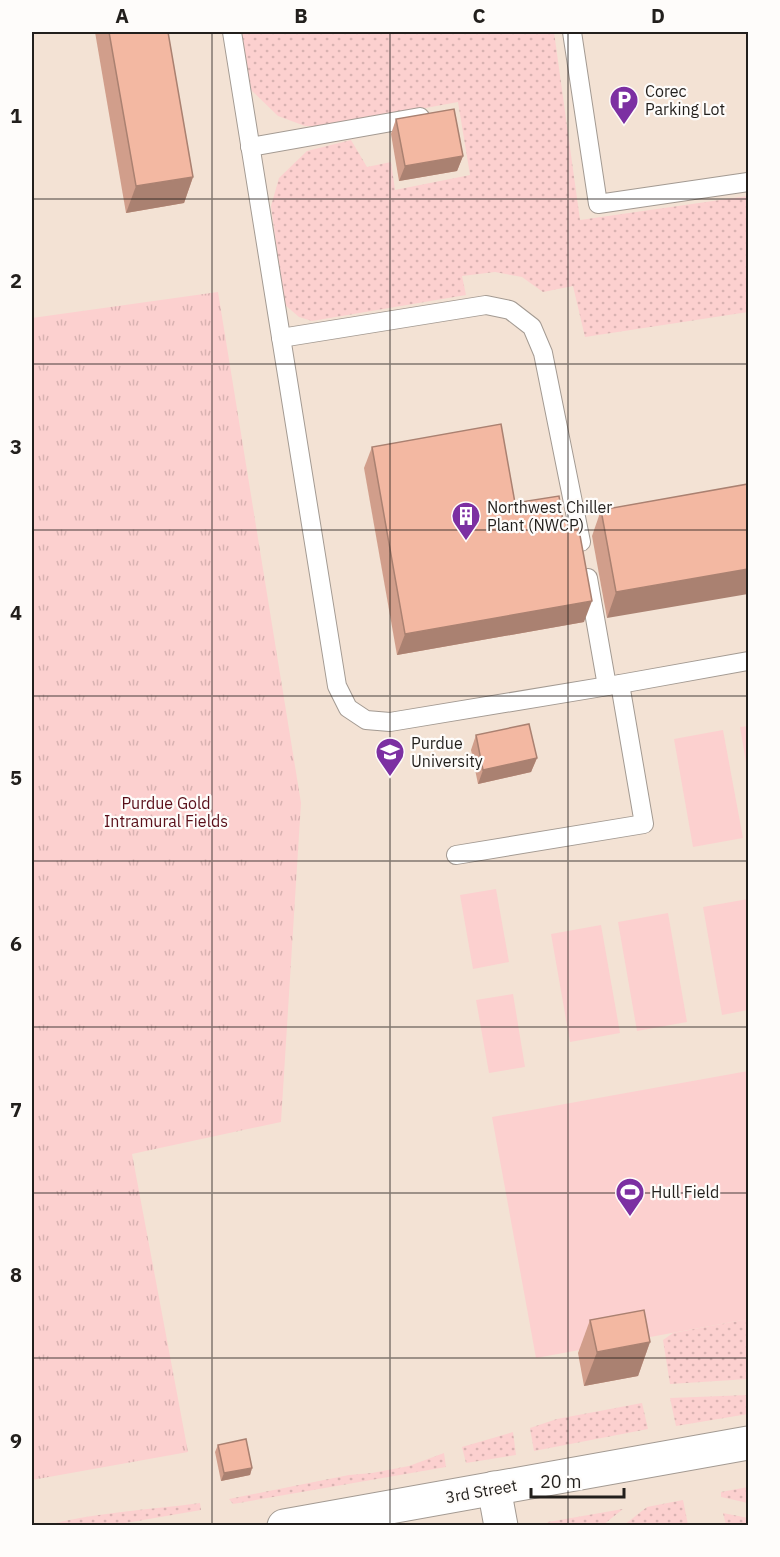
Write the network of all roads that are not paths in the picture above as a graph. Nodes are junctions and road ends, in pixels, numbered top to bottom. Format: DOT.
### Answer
graph roads {
  1 [pos="232,32"];
  2 [pos="572,32"];
  3 [pos="438,114"];
  4 [pos="250,147"];
  5 [pos="748,182"];
  6 [pos="281,338"];
  7 [pos="748,661"];
  8 [pos="614,685"];
  9 [pos="456,855"];
  10 [pos="748,1443"];
  11 [pos="494,1488"];
  12 [pos="284,1526"];
  13 [pos="501,1526"];
  1 -- 4 [label="lane"];
  2 -- 5 [label="lane"];
  3 -- 4 [label="lane"];
  4 -- 6 [label="lane"];
  6 -- 8 [label="lane"];
  6 -- 8 [label="lane"];
  7 -- 8 [label="lane"];
  8 -- 9 [label="lane"];
  10 -- 11 [label="street, 3rd Street"];
  11 -- 12 [label="street, 3rd Street"];
  11 -- 13 [label="street"];
}
